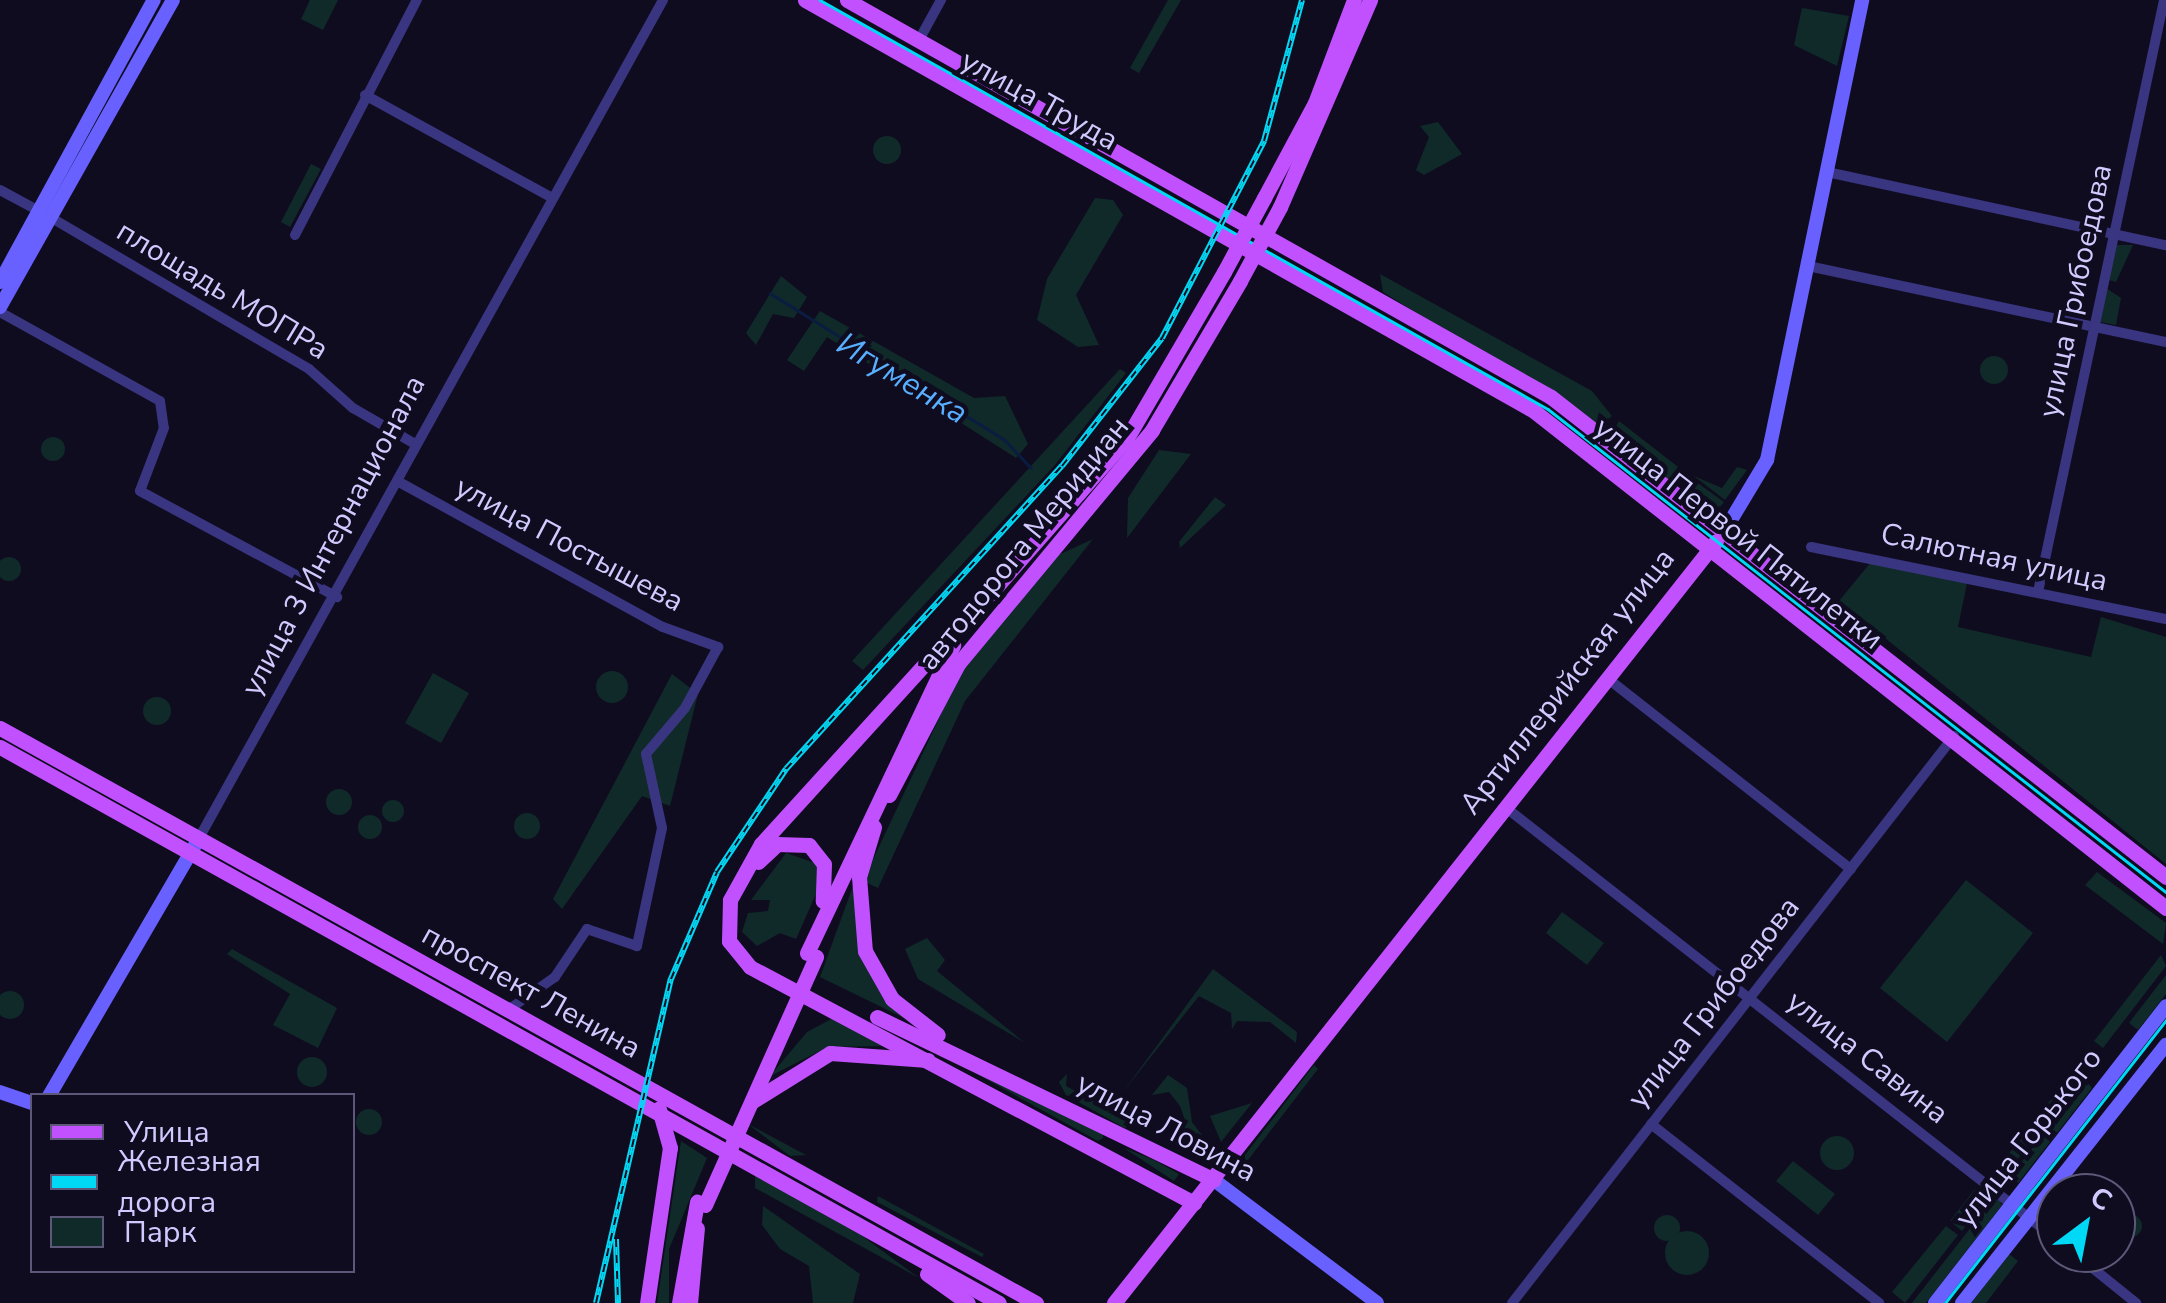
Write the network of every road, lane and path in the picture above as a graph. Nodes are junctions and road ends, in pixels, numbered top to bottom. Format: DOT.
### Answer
graph roads {
  1 [pos="154,0"];
  2 [pos="173,0"];
  3 [pos="416,0"];
  4 [pos="663,0"];
  5 [pos="804,0"];
  6 [pos="848,0"];
  7 [pos="862,0"];
  8 [pos="941,0"];
  9 [pos="1354,0"];
  10 [pos="1370,0"];
  11 [pos="1862,0"];
  12 [pos="2164,0"];
  13 [pos="897,28"];
  14 [pos="918,40"];
  15 [pos="365,95"];
  16 [pos="1826,172"];
  17 [pos="0,190"];
  18 [pos="548,196"];
  19 [pos="44,214"];
  20 [pos="1256,231"];
  21 [pos="2115,233"];
  22 [pos="295,235"];
  23 [pos="2166,245"];
  24 [pos="1246,249"];
  25 [pos="1808,266"];
  26 [pos="0,282"];
  27 [pos="0,310"];
  28 [pos="2093,326"];
  29 [pos="2166,342"];
  30 [pos="415,444"];
  31 [pos="399,482"];
  32 [pos="1725,530"];
  33 [pos="1812,546"];
  34 [pos="1711,548"];
  35 [pos="994,589"];
  36 [pos="2038,592"];
  37 [pos="336,597"];
  38 [pos="2166,620"];
  39 [pos="1607,678"];
  40 [pos="0,728"];
  41 [pos="1955,735"];
  42 [pos="0,747"];
  43 [pos="1505,808"];
  44 [pos="874,826"];
  45 [pos="195,846"];
  46 [pos="1851,870"];
  47 [pos="2166,877"];
  48 [pos="2166,908"];
  49 [pos="812,955"];
  50 [pos="1748,1000"];
  51 [pos="2166,1006"];
  52 [pos="503,1016"];
  53 [pos="2166,1045"];
  54 [pos="970,1056"];
  55 [pos="942,1062"];
  56 [pos="962,1072"];
  57 [pos="0,1092"];
  58 [pos="50,1093"];
  59 [pos="30,1102"];
  60 [pos="750,1104"];
  61 [pos="659,1110"];
  62 [pos="1651,1124"];
  63 [pos="1117,1132"];
  64 [pos="1105,1156"];
  65 [pos="1214,1180"];
  66 [pos="1194,1203"];
  67 [pos="2012,1203"];
  68 [pos="701,1204"];
  69 [pos="2029,1218"];
  70 [pos="2036,1224"];
  71 [pos="889,1244"];
  72 [pos="2099,1273"];
  73 [pos="647,1303"];
  74 [pos="679,1303"];
  75 [pos="690,1303"];
  76 [pos="968,1303"];
  77 [pos="999,1303"];
  78 [pos="1036,1303"];
  79 [pos="1114,1303"];
  80 [pos="1377,1303"];
  81 [pos="1512,1303"];
  82 [pos="1879,1303"];
  83 [pos="1934,1303"];
  84 [pos="1962,1303"];
  85 [pos="2136,1303"];
  1 -- 19 [label="main road"];
  2 -- 19 [label="main road"];
  3 -- 15 [label="street"];
  4 -- 18 [label="street, улица 3 Интернационала"];
  5 -- 24 [label="main road, улица Труда"];
  6 -- 13 [label="main road, улица Труда"];
  7 -- 13 [label="street"];
  8 -- 14 [label="street"];
  9 -- 35 [label="main road, автодорога Меридиан, bridge"];
  10 -- 44 [label="main road, автодорога Меридиан, bridge"];
  11 -- 16 [label="main road, Артиллерийская улица"];
  12 -- 21 [label="street, улица Грибоедова"];
  13 -- 14 [label="main road, улица Труда"];
  14 -- 20 [label="main road, улица Труда"];
  15 -- 18 [label="street"];
  15 -- 22 [label="street"];
  16 -- 21 [label="street"];
  16 -- 25 [label="main road, Артиллерийская улица"];
  17 -- 19 [label="street, площадь МОПРа"];
  18 -- 30 [label="street, улица 3 Интернационала"];
  19 -- 26 [label="main road"];
  19 -- 27 [label="main road"];
  19 -- 30 [label="street, площадь МОПРа"];
  20 -- 32 [label="main road, улица Первой Пятилетки"];
  21 -- 23 [label="street"];
  21 -- 28 [label="street, улица Грибоедова"];
  24 -- 34 [label="main road, улица Первой Пятилетки"];
  25 -- 28 [label="street"];
  25 -- 32 [label="main road, Артиллерийская улица"];
  27 -- 37 [label="street"];
  28 -- 29 [label="street"];
  28 -- 36 [label="street, улица Грибоедова"];
  30 -- 31 [label="street, улица 3 Интернационала"];
  31 -- 37 [label="street, улица 3 Интернационала"];
  31 -- 52 [label="street, улица Постышева"];
  32 -- 34 [label="main road, Артиллерийская улица"];
  32 -- 47 [label="main road, улица Первой Пятилетки"];
  33 -- 36 [label="street, Салютная улица"];
  34 -- 39 [label="main road, Артиллерийская улица"];
  34 -- 41 [label="main road, улица Первой Пятилетки"];
  35 -- 49 [label="main road, автодорога Меридиан"];
  35 -- 55 [label="main road"];
  36 -- 38 [label="street, Салютная улица"];
  37 -- 45 [label="street, улица 3 Интернационала"];
  39 -- 43 [label="main road, Артиллерийская улица"];
  39 -- 46 [label="street"];
  40 -- 45 [label="main road, проспект Ленина"];
  41 -- 46 [label="street, улица Грибоедова"];
  41 -- 48 [label="main road, улица Первой Пятилетки"];
  42 -- 45 [label="main road, проспект Ленина"];
  43 -- 50 [label="street, улица Савина"];
  43 -- 65 [label="main road, Артиллерийская улица"];
  44 -- 49 [label="main road, автодорога Меридиан"];
  44 -- 54 [label="main road"];
  45 -- 52 [label="main road, проспект Ленина"];
  45 -- 58 [label="main road, улица 3 Интернационала"];
  46 -- 50 [label="street, улица Грибоедова"];
  49 -- 54 [label="main road"];
  49 -- 60 [label="main road, автодорога Меридиан, bridge"];
  49 -- 68 [label="main road, автодорога Меридиан"];
  50 -- 62 [label="street, улица Грибоедова"];
  50 -- 67 [label="street, улица Савина"];
  51 -- 67 [label="main road, улица Горького"];
  52 -- 61 [label="main road, проспект Ленина"];
  52 -- 78 [label="main road, проспект Ленина"];
  53 -- 69 [label="main road, улица Горького"];
  54 -- 56 [label="main road"];
  54 -- 63 [label="main road, улица Ловина"];
  55 -- 56 [label="main road"];
  55 -- 60 [label="main road"];
  56 -- 64 [label="main road"];
  57 -- 59 [label="main road"];
  60 -- 68 [label="main road, автодорога Меридиан, bridge"];
  61 -- 71 [label="main road, проспект Ленина"];
  61 -- 73 [label="main road"];
  62 -- 81 [label="street, улица Грибоедова"];
  62 -- 82 [label="street"];
  63 -- 64 [label="main road"];
  63 -- 65 [label="main road, улица Ловина"];
  64 -- 66 [label="main road"];
  65 -- 66 [label="main road, Артиллерийская улица"];
  65 -- 80 [label="main road, улица Ловина"];
  66 -- 79 [label="main road, Артиллерийская улица"];
  67 -- 69 [label="street, улица Савина"];
  67 -- 83 [label="main road, улица Горького"];
  68 -- 74 [label="main road, автодорога Меридиан"];
  68 -- 75 [label="main road, автодорога Меридиан"];
  69 -- 70 [label="street, улица Савина"];
  69 -- 84 [label="main road, улица Горького"];
  71 -- 76 [label="main road"];
  71 -- 77 [label="main road, проспект Ленина"];
  72 -- 85 [label="street"];
}
